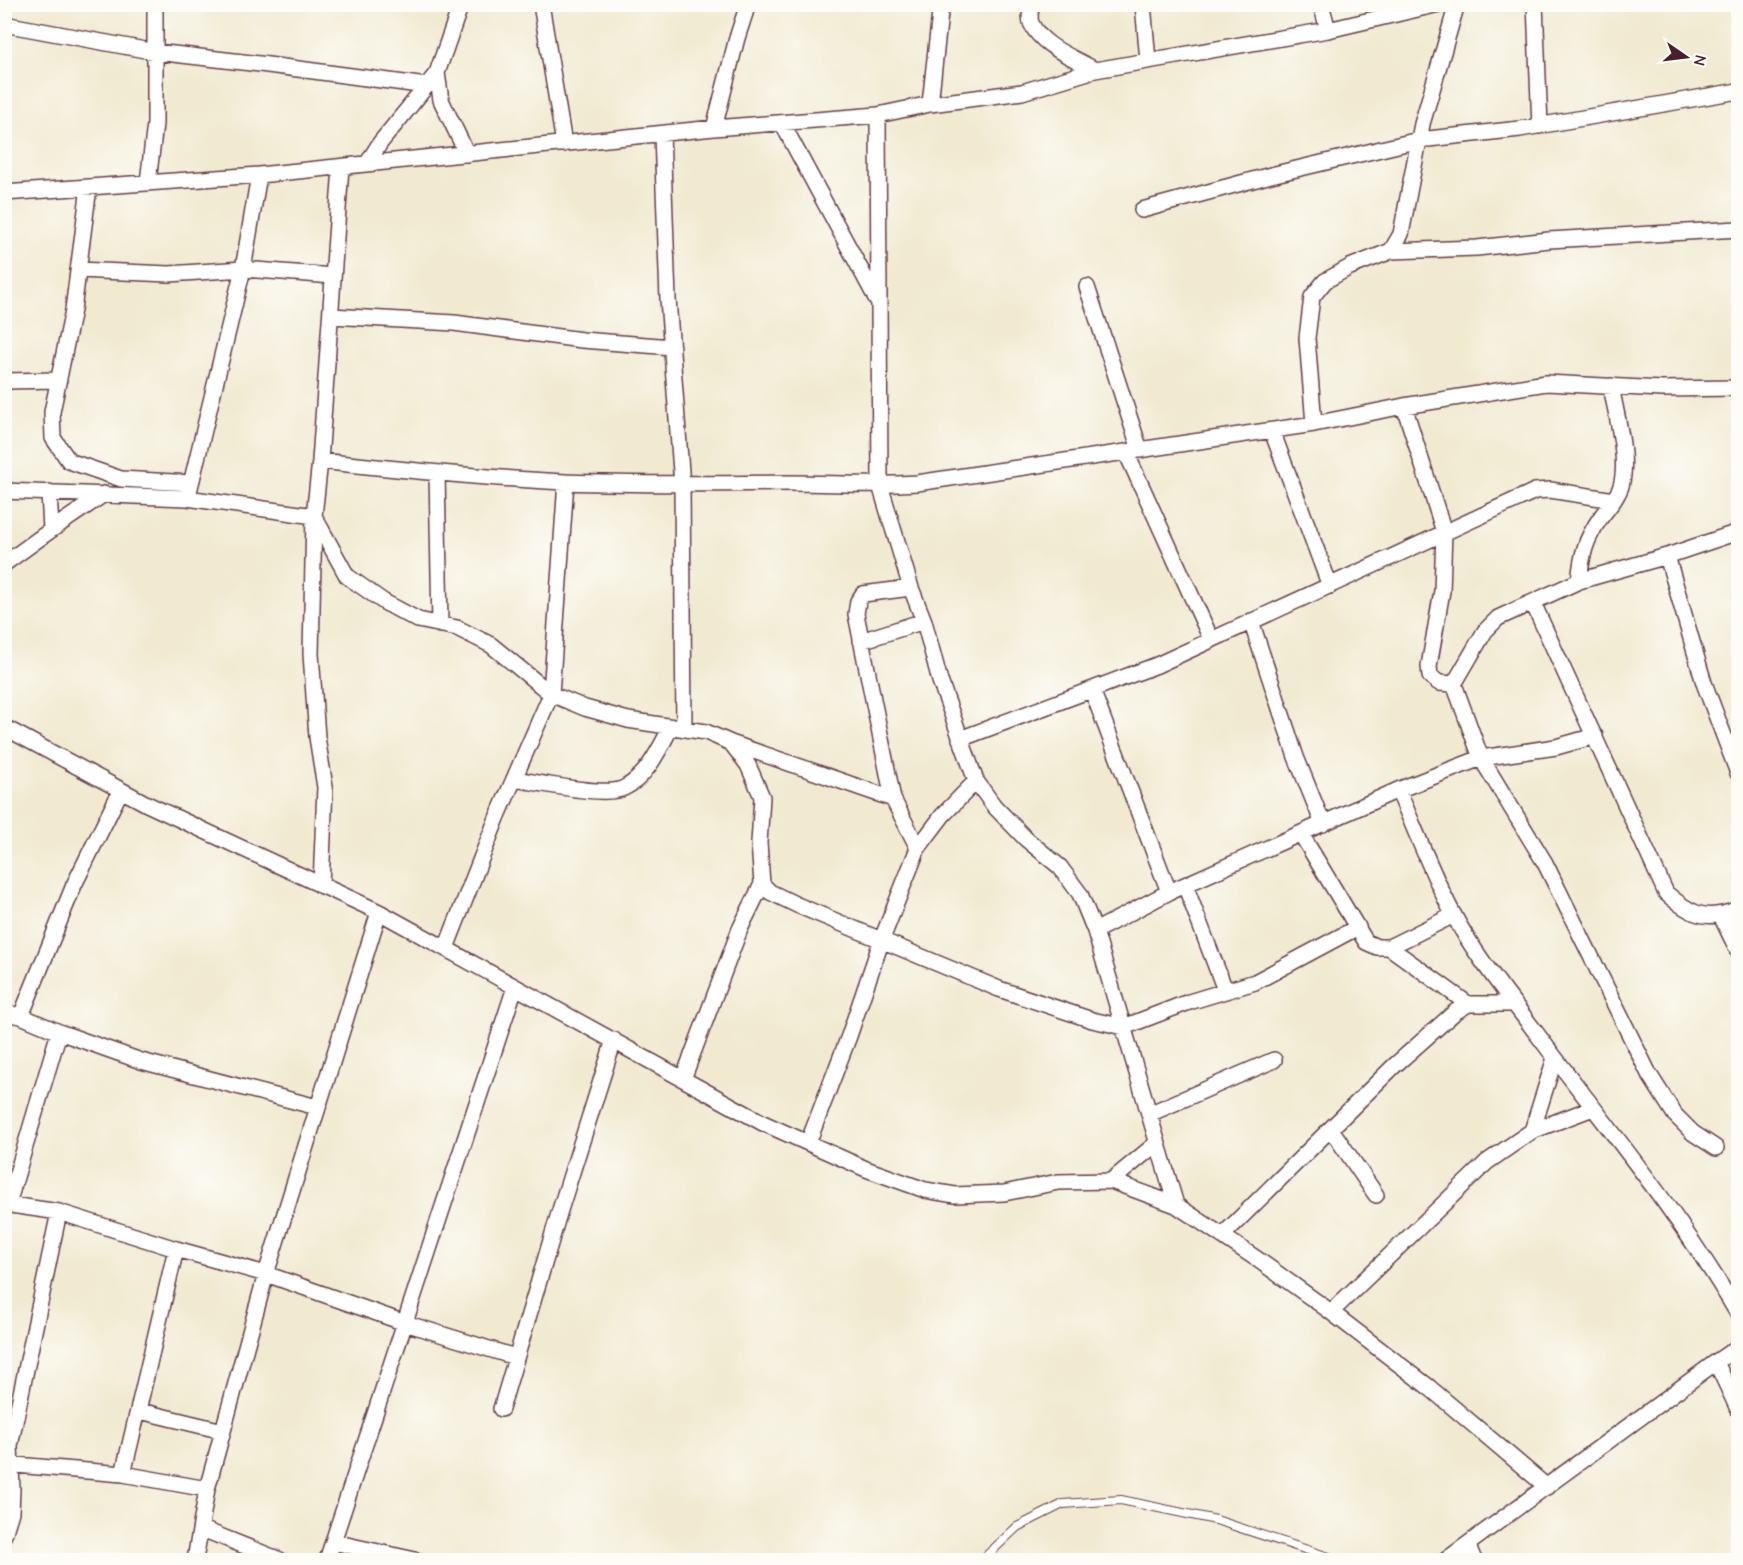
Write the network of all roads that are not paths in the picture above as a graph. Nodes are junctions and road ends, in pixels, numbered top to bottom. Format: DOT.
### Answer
graph roads {
  1 [pos="155,4"];
  2 [pos="541,4"];
  3 [pos="941,4"];
  4 [pos="1031,4"];
  5 [pos="1143,4"];
  6 [pos="1321,4"];
  7 [pos="1439,4"];
  8 [pos="1457,4"];
  9 [pos="1535,4"];
  10 [pos="744,5"];
  11 [pos="455,6"];
  12 [pos="4,24"];
  13 [pos="1328,30"];
  14 [pos="156,52"];
  15 [pos="1148,60"];
  16 [pos="1095,70"];
  17 [pos="437,73"];
  18 [pos="427,86"];
  19 [pos="1738,91"];
  20 [pos="930,104"];
  21 [pos="878,115"];
  22 [pos="782,123"];
  23 [pos="1540,126"];
  24 [pos="714,128"];
  25 [pos="662,134"];
  26 [pos="1419,140"];
  27 [pos="564,144"];
  28 [pos="467,154"];
  29 [pos="367,164"];
  30 [pos="341,166"];
  31 [pos="259,175"];
  32 [pos="148,182"];
  33 [pos="89,187"];
  34 [pos="4,193"];
  35 [pos="1142,210"];
  36 [pos="1738,229"];
  37 [pos="1391,251"];
  38 [pos="243,269"];
  39 [pos="78,270"];
  40 [pos="333,276"];
  41 [pos="1087,287"];
  42 [pos="878,303"];
  43 [pos="331,316"];
  44 [pos="672,346"];
  45 [pos="59,380"];
  46 [pos="4,381"];
  47 [pos="1611,386"];
  48 [pos="1738,388"];
  49 [pos="1404,406"];
  50 [pos="1314,424"];
  51 [pos="1272,431"];
  52 [pos="1133,451"];
  53 [pos="321,461"];
  54 [pos="437,473"];
  55 [pos="566,482"];
  56 [pos="682,484"];
  57 [pos="880,485"];
  58 [pos="189,490"];
  59 [pos="4,491"];
  60 [pos="49,492"];
  61 [pos="105,495"];
  62 [pos="1614,500"];
  63 [pos="314,516"];
  64 [pos="51,530"];
  65 [pos="1444,532"];
  66 [pos="1738,532"];
  67 [pos="1667,556"];
  68 [pos="4,564"];
  69 [pos="1579,581"];
  70 [pos="1330,586"];
  71 [pos="911,588"];
  72 [pos="1533,603"];
  73 [pos="924,621"];
  74 [pos="1251,621"];
  75 [pos="440,625"];
  76 [pos="1210,639"];
  77 [pos="861,641"];
  78 [pos="1454,684"];
  79 [pos="1092,690"];
  80 [pos="551,694"];
  81 [pos="4,727"];
  82 [pos="678,728"];
  83 [pos="1595,736"];
  84 [pos="960,739"];
  85 [pos="731,743"];
  86 [pos="1481,758"];
  87 [pos="1738,773"];
  88 [pos="514,779"];
  89 [pos="976,781"];
  90 [pos="121,790"];
  91 [pos="1398,790"];
  92 [pos="893,799"];
  93 [pos="1323,824"];
  94 [pos="1301,834"];
  95 [pos="918,848"];
  96 [pos="762,884"];
  97 [pos="1185,885"];
  98 [pos="321,886"];
  99 [pos="1169,892"];
  100 [pos="1738,909"];
  101 [pos="379,912"];
  102 [pos="1454,915"];
  103 [pos="1721,916"];
  104 [pos="1358,927"];
  105 [pos="1095,931"];
  106 [pos="882,939"];
  107 [pos="1389,946"];
  108 [pos="446,948"];
  109 [pos="1738,951"];
  110 [pos="515,987"];
  111 [pos="1225,990"];
  112 [pos="1468,1004"];
  113 [pos="1514,1004"];
  114 [pos="4,1013"];
  115 [pos="21,1016"];
  116 [pos="1124,1027"];
  117 [pos="59,1032"];
  118 [pos="614,1040"];
  119 [pos="1555,1058"];
  120 [pos="1274,1060"];
  121 [pos="683,1079"];
  122 [pos="317,1107"];
  123 [pos="1593,1108"];
  124 [pos="1149,1114"];
  125 [pos="1330,1129"];
  126 [pos="1532,1131"];
  127 [pos="808,1143"];
  128 [pos="1157,1143"];
  129 [pos="1716,1148"];
  130 [pos="1111,1181"];
  131 [pos="1376,1195"];
  132 [pos="6,1204"];
  133 [pos="1176,1205"];
  134 [pos="59,1212"];
  135 [pos="1222,1236"];
  136 [pos="176,1249"];
  137 [pos="266,1274"];
  138 [pos="1331,1312"];
  139 [pos="1738,1314"];
  140 [pos="405,1323"];
  141 [pos="1738,1347"];
  142 [pos="515,1357"];
  143 [pos="1716,1362"];
  144 [pos="501,1409"];
  145 [pos="1738,1409"];
  146 [pos="140,1411"];
  147 [pos="223,1431"];
  148 [pos="8,1464"];
  149 [pos="123,1474"];
  150 [pos="1547,1487"];
  151 [pos="207,1489"];
  152 [pos="201,1530"];
  153 [pos="4,1535"];
  154 [pos="333,1542"];
  155 [pos="1468,1546"];
  156 [pos="195,1560"];
  157 [pos="280,1560"];
  158 [pos="327,1560"];
  159 [pos="415,1560"];
  160 [pos="982,1560"];
  161 [pos="1338,1560"];
  162 [pos="1446,1560"];
  163 [pos="1474,1560"];
  1 -- 14 [label="street"];
  2 -- 27 [label="street"];
  3 -- 20 [label="street"];
  4 -- 16 [label="street"];
  5 -- 15 [label="street"];
  6 -- 13 [label="street"];
  7 -- 13 [label="street"];
  8 -- 26 [label="street"];
  9 -- 23 [label="street"];
  10 -- 24 [label="street"];
  11 -- 17 [label="street"];
  12 -- 14 [label="street"];
  13 -- 15 [label="street"];
  14 -- 18 [label="street"];
  14 -- 32 [label="street"];
  15 -- 16 [label="street"];
  16 -- 20 [label="street"];
  17 -- 18 [label="street"];
  17 -- 28 [label="street"];
  18 -- 29 [label="street"];
  19 -- 23 [label="street"];
  20 -- 21 [label="street"];
  21 -- 22 [label="street"];
  21 -- 42 [label="street"];
  22 -- 24 [label="street"];
  22 -- 42 [label="street"];
  23 -- 26 [label="street"];
  24 -- 25 [label="street"];
  25 -- 27 [label="street"];
  25 -- 44 [label="street"];
  26 -- 35 [label="street"];
  26 -- 37 [label="street"];
  27 -- 28 [label="street"];
  28 -- 29 [label="street"];
  29 -- 30 [label="street"];
  30 -- 31 [label="street"];
  30 -- 40 [label="street"];
  31 -- 32 [label="street"];
  31 -- 38 [label="street"];
  32 -- 33 [label="street"];
  33 -- 34 [label="street"];
  33 -- 39 [label="street"];
  36 -- 37 [label="street"];
  37 -- 50 [label="street"];
  38 -- 39 [label="street"];
  38 -- 40 [label="street"];
  38 -- 58 [label="street"];
  39 -- 45 [label="street"];
  40 -- 43 [label="street"];
  41 -- 52 [label="street"];
  42 -- 57 [label="street"];
  43 -- 44 [label="street"];
  43 -- 53 [label="street"];
  44 -- 56 [label="street"];
  45 -- 46 [label="street"];
  45 -- 58 [label="street"];
  47 -- 48 [label="street"];
  47 -- 49 [label="street"];
  47 -- 62 [label="street"];
  49 -- 50 [label="street"];
  49 -- 65 [label="street"];
  50 -- 51 [label="street"];
  51 -- 52 [label="street"];
  51 -- 70 [label="street"];
  52 -- 57 [label="street"];
  52 -- 76 [label="street"];
  53 -- 54 [label="street"];
  53 -- 63 [label="street"];
  54 -- 55 [label="street"];
  54 -- 75 [label="street"];
  55 -- 56 [label="street"];
  55 -- 80 [label="street"];
  56 -- 57 [label="street"];
  56 -- 82 [label="street"];
  57 -- 71 [label="street"];
  58 -- 61 [label="street"];
  58 -- 63 [label="street"];
  59 -- 60 [label="street"];
  60 -- 61 [label="street"];
  60 -- 64 [label="street"];
  61 -- 64 [label="street"];
  62 -- 65 [label="street"];
  62 -- 69 [label="street"];
  63 -- 75 [label="street"];
  63 -- 98 [label="street"];
  64 -- 68 [label="street"];
  65 -- 70 [label="street"];
  65 -- 78 [label="street"];
  66 -- 67 [label="street"];
  67 -- 69 [label="street"];
  67 -- 87 [label="street"];
  69 -- 72 [label="street"];
  70 -- 74 [label="street"];
  71 -- 73 [label="street"];
  71 -- 77 [label="street"];
  72 -- 78 [label="street"];
  72 -- 83 [label="street"];
  73 -- 77 [label="street"];
  73 -- 84 [label="street"];
  74 -- 76 [label="street"];
  74 -- 93 [label="street"];
  75 -- 80 [label="street"];
  76 -- 79 [label="street"];
  77 -- 92 [label="street"];
  78 -- 86 [label="street"];
  79 -- 84 [label="street"];
  79 -- 99 [label="street"];
  80 -- 82 [label="street"];
  80 -- 88 [label="street"];
  81 -- 90 [label="street"];
  82 -- 85 [label="street"];
  82 -- 88 [label="street"];
  83 -- 86 [label="street"];
  83 -- 103 [label="street"];
  84 -- 89 [label="street"];
  85 -- 92 [label="street"];
  85 -- 96 [label="street"];
  86 -- 91 [label="street"];
  86 -- 129 [label="street"];
  88 -- 108 [label="street"];
  89 -- 95 [label="street"];
  89 -- 105 [label="street"];
  90 -- 98 [label="street"];
  90 -- 115 [label="street"];
  91 -- 93 [label="street"];
  91 -- 102 [label="street"];
  92 -- 95 [label="street"];
  93 -- 94 [label="street"];
  94 -- 97 [label="street"];
  94 -- 104 [label="street"];
  95 -- 106 [label="street"];
  96 -- 106 [label="street"];
  96 -- 121 [label="street"];
  97 -- 99 [label="street"];
  97 -- 111 [label="street"];
  98 -- 101 [label="street"];
  99 -- 105 [label="street"];
  100 -- 103 [label="street"];
  101 -- 108 [label="street"];
  101 -- 122 [label="street"];
  102 -- 107 [label="street"];
  102 -- 113 [label="street"];
  103 -- 109 [label="street"];
  104 -- 107 [label="street"];
  104 -- 111 [label="street"];
  105 -- 116 [label="street"];
  106 -- 116 [label="street"];
  106 -- 127 [label="street"];
  107 -- 112 [label="street"];
  108 -- 110 [label="street"];
  110 -- 118 [label="street"];
  110 -- 140 [label="street"];
  111 -- 116 [label="street"];
  112 -- 113 [label="street"];
  112 -- 125 [label="street"];
  113 -- 119 [label="street"];
  114 -- 115 [label="street"];
  115 -- 117 [label="street"];
  116 -- 124 [label="street"];
  117 -- 122 [label="street"];
  117 -- 132 [label="street"];
  118 -- 121 [label="street"];
  118 -- 142 [label="street"];
  119 -- 123 [label="street"];
  119 -- 126 [label="street"];
  120 -- 124 [label="street"];
  121 -- 127 [label="street"];
  122 -- 137 [label="street"];
  123 -- 126 [label="street"];
  123 -- 139 [label="street"];
  124 -- 128 [label="street"];
  125 -- 131 [label="street"];
  125 -- 135 [label="street"];
  126 -- 138 [label="street"];
  127 -- 130 [label="street"];
  128 -- 130 [label="street"];
  128 -- 133 [label="street"];
  130 -- 133 [label="street"];
  132 -- 134 [label="street"];
  133 -- 135 [label="street"];
  134 -- 136 [label="street"];
  134 -- 148 [label="street"];
  135 -- 138 [label="street"];
  136 -- 137 [label="street"];
  136 -- 146 [label="street"];
  137 -- 140 [label="street"];
  137 -- 147 [label="street"];
  138 -- 150 [label="street"];
  140 -- 142 [label="street"];
  140 -- 154 [label="street"];
  141 -- 143 [label="street"];
  142 -- 144 [label="street"];
  143 -- 145 [label="street"];
  143 -- 150 [label="street"];
  146 -- 147 [label="street"];
  146 -- 149 [label="street"];
  147 -- 151 [label="street"];
  148 -- 149 [label="street"];
  148 -- 153 [label="street"];
  149 -- 151 [label="street"];
  150 -- 155 [label="street"];
  151 -- 152 [label="street"];
  152 -- 156 [label="street"];
  152 -- 157 [label="street"];
  154 -- 158 [label="street"];
  154 -- 159 [label="street"];
  155 -- 162 [label="street"];
  155 -- 163 [label="street"];
  160 -- 161 [label="lane"];
}
